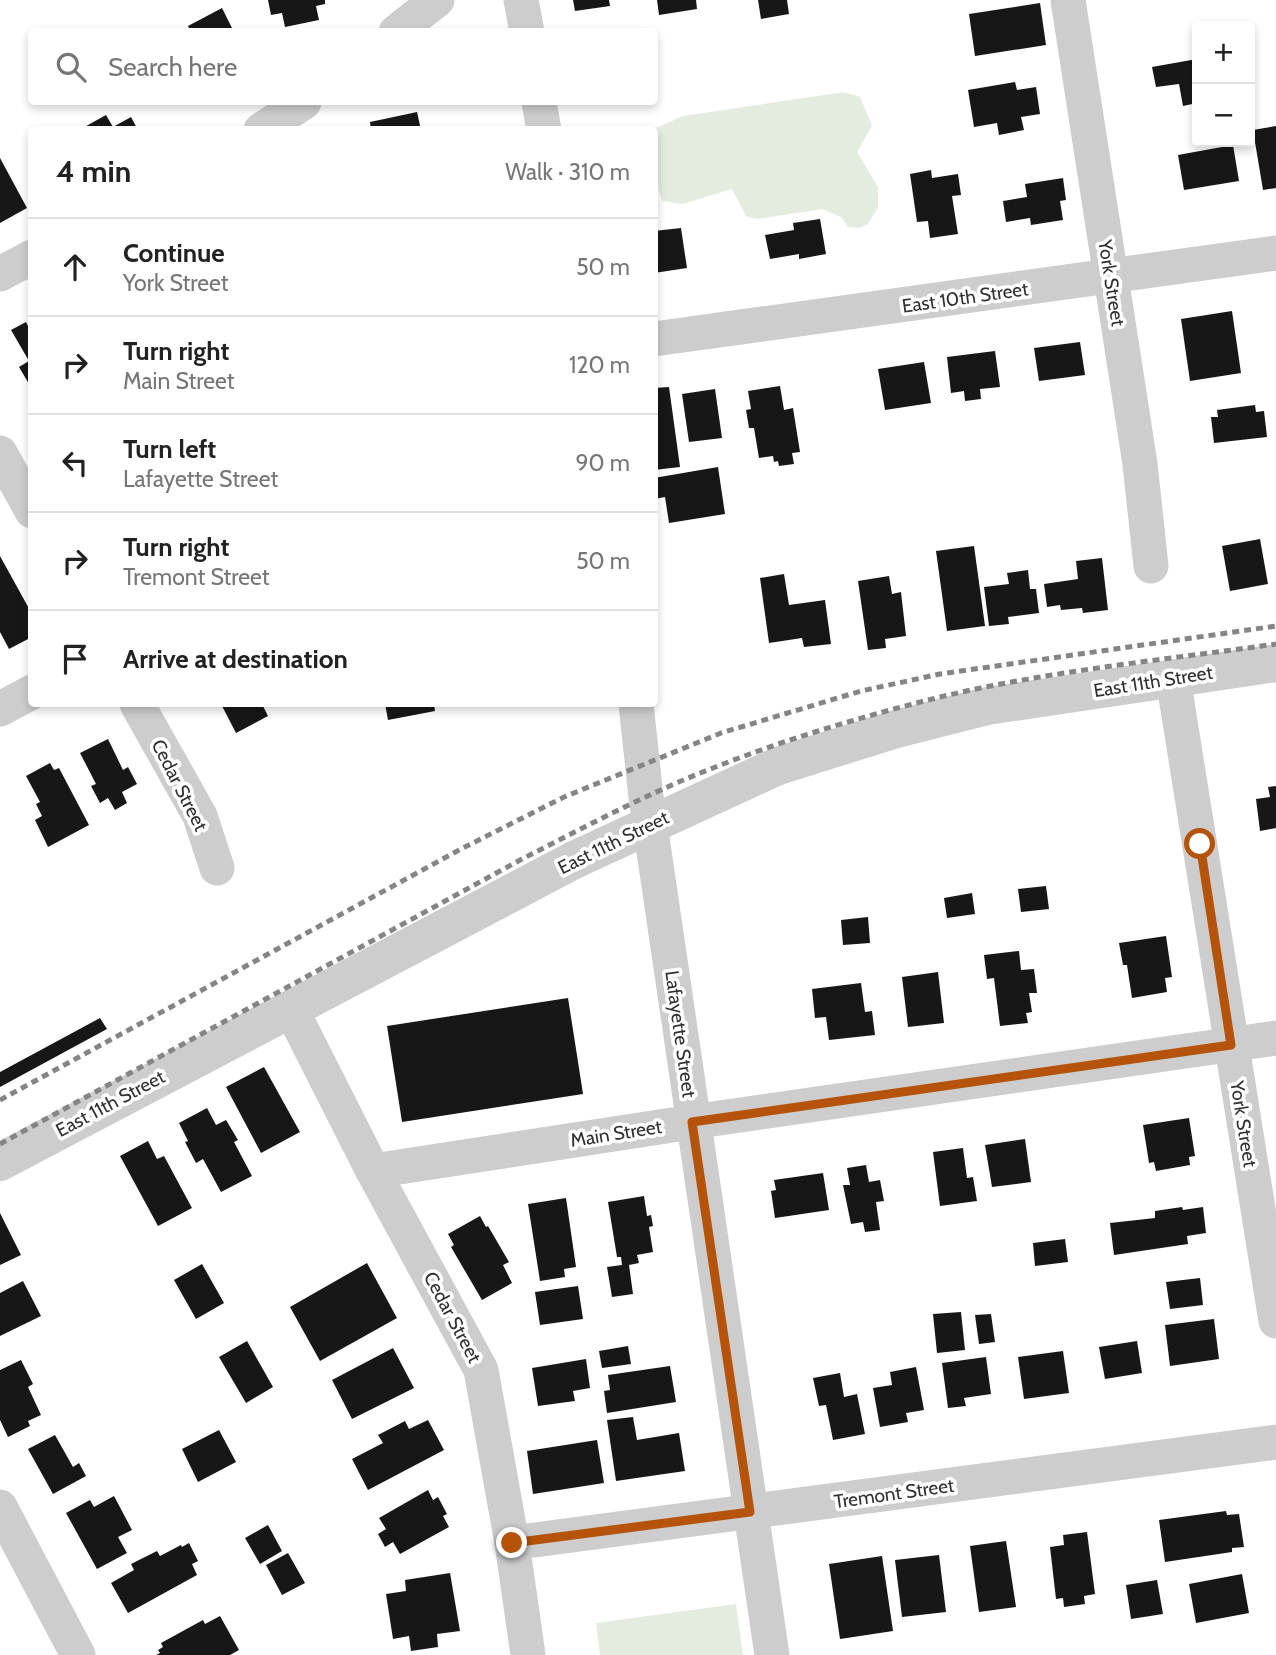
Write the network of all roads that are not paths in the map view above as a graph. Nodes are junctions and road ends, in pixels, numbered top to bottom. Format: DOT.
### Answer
graph roads {
  1 [pos="437,0"];
  2 [pos="522,0"];
  3 [pos="1068,0"];
  4 [pos="401,28"];
  5 [pos="526,28"];
  6 [pos="299,105"];
  7 [pos="540,105"];
  8 [pos="267,126"];
  9 [pos="543,126"];
  10 [pos="1276,253"];
  11 [pos="28,259"];
  12 [pos="0,274"];
  13 [pos="1111,277"];
  14 [pos="658,339"];
  15 [pos="0,453"];
  16 [pos="28,504"];
  17 [pos="1151,566"];
  18 [pos="1276,663"];
  19 [pos="1174,678"];
  20 [pos="28,694"];
  21 [pos="139,707"];
  22 [pos="636,707"];
  23 [pos="0,709"];
  24 [pos="650,825"];
  25 [pos="217,868"];
  26 [pos="291,1009"];
  27 [pos="1276,1038"];
  28 [pos="1231,1045"];
  29 [pos="692,1122"];
  30 [pos="0,1162"];
  31 [pos="373,1171"];
  32 [pos="1276,1321"];
  33 [pos="1276,1442"];
  34 [pos="0,1507"];
  35 [pos="750,1512"];
  36 [pos="512,1543"];
  37 [pos="78,1655"];
  38 [pos="528,1655"];
  39 [pos="772,1655"];
  1 -- 4 [label="street"];
  2 -- 5 [label="street"];
  3 -- 13 [label="street, York Street"];
  6 -- 8 [label="street"];
  7 -- 9 [label="street"];
  10 -- 13 [label="street, East 10th Street"];
  11 -- 12 [label="street"];
  13 -- 14 [label="street, East 10th Street"];
  13 -- 17 [label="street, York Street"];
  15 -- 16 [label="street"];
  18 -- 19 [label="street, East 11th Street"];
  19 -- 24 [label="street, East 11th Street"];
  19 -- 28 [label="street, York Street"];
  20 -- 23 [label="street"];
  21 -- 25 [label="street, Cedar Street"];
  22 -- 24 [label="street, Lafayette Street"];
  24 -- 26 [label="street, East 11th Street"];
  24 -- 29 [label="street, Lafayette Street"];
  26 -- 30 [label="street, East 11th Street"];
  26 -- 31 [label="street, Cedar Street"];
  27 -- 28 [label="street, Main Street"];
  28 -- 29 [label="street, Main Street"];
  28 -- 32 [label="street, York Street"];
  29 -- 31 [label="street, Main Street"];
  29 -- 35 [label="street, Lafayette Street"];
  31 -- 36 [label="street, Cedar Street"];
  33 -- 35 [label="street, Tremont Street"];
  34 -- 37 [label="street"];
  35 -- 36 [label="street, Tremont Street"];
  35 -- 39 [label="street, Lafayette Street"];
  36 -- 38 [label="street, Cedar Street"];
}
